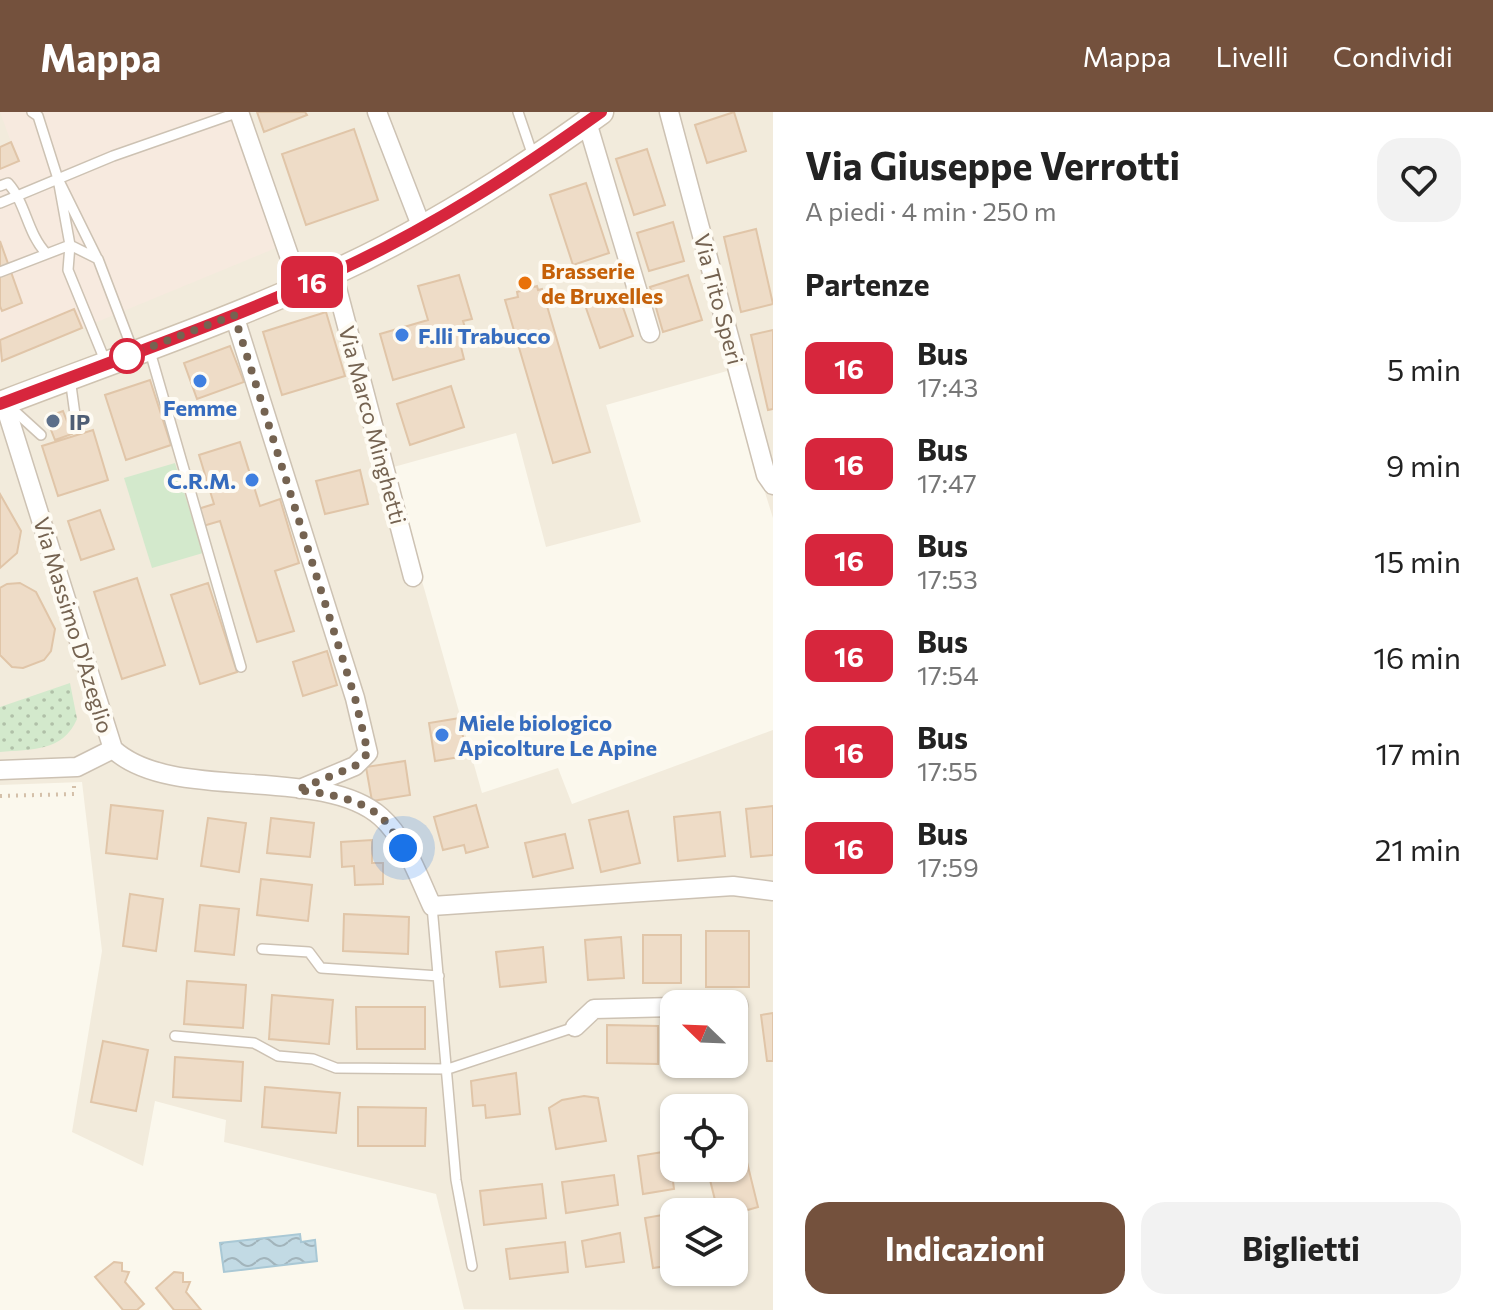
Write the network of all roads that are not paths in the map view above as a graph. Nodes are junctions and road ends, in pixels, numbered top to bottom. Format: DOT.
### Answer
graph roads {
  1 [pos="239,112"];
  2 [pos="377,112"];
  3 [pos="518,112"];
  4 [pos="669,112"];
  5 [pos="37,113"];
  6 [pos="594,117"];
  7 [pos="534,159"];
  8 [pos="58,179"];
  9 [pos="0,186"];
  10 [pos="19,195"];
  11 [pos="0,203"];
  12 [pos="422,228"];
  13 [pos="70,245"];
  14 [pos="46,253"];
  15 [pos="98,259"];
  16 [pos="0,272"];
  17 [pos="333,273"];
  18 [pos="300,287"];
  19 [pos="234,315"];
  20 [pos="650,333"];
  21 [pos="142,351"];
  22 [pos="106,364"];
  23 [pos="70,378"];
  24 [pos="1,399"];
  25 [pos="76,422"];
  26 [pos="41,435"];
  27 [pos="773,485"];
  28 [pos="413,577"];
  29 [pos="241,667"];
  30 [pos="113,749"];
  31 [pos="0,770"];
  32 [pos="297,790"];
  33 [pos="773,891"];
  34 [pos="432,906"];
  35 [pos="262,949"];
  36 [pos="439,976"];
  37 [pos="660,1007"];
  38 [pos="575,1027"];
  39 [pos="175,1036"];
  40 [pos="448,1069"];
  41 [pos="472,1266"];
  1 -- 8 [label="lane"];
  1 -- 18 [label="street"];
  2 -- 12 [label="street"];
  3 -- 7 [label="lane"];
  4 -- 27 [label="street, Via Tito Speri"];
  5 -- 8 [label="lane"];
  6 -- 7 [label="street"];
  6 -- 20 [label="street"];
  7 -- 12 [label="street"];
  8 -- 10 [label="lane"];
  8 -- 13 [label="lane"];
  8 -- 15 [label="lane"];
  9 -- 10 [label="lane"];
  10 -- 11 [label="lane"];
  10 -- 14 [label="lane"];
  12 -- 17 [label="street"];
  13 -- 14 [label="lane"];
  13 -- 15 [label="lane"];
  13 -- 22 [label="lane"];
  14 -- 16 [label="lane"];
  15 -- 21 [label="lane"];
  17 -- 18 [label="street"];
  17 -- 28 [label="street, Via Marco Minghetti"];
  18 -- 19 [label="street"];
  19 -- 21 [label="street"];
  19 -- 32 [label="street"];
  21 -- 22 [label="street"];
  21 -- 29 [label="lane"];
  22 -- 23 [label="street"];
  23 -- 24 [label="street"];
  23 -- 25 [label="lane"];
  24 -- 26 [label="lane"];
  24 -- 30 [label="street, Via Massimo D'Azeglio"];
  30 -- 31 [label="street"];
  30 -- 32 [label="street, Via Massimo D'Azeglio"];
  32 -- 34 [label="street, Via Massimo D'Azeglio"];
  33 -- 34 [label="street"];
  34 -- 36 [label="lane"];
  35 -- 36 [label="lane"];
  36 -- 40 [label="lane"];
  37 -- 38 [label="street"];
  38 -- 40 [label="lane"];
  39 -- 40 [label="lane"];
  40 -- 41 [label="lane"];
}
